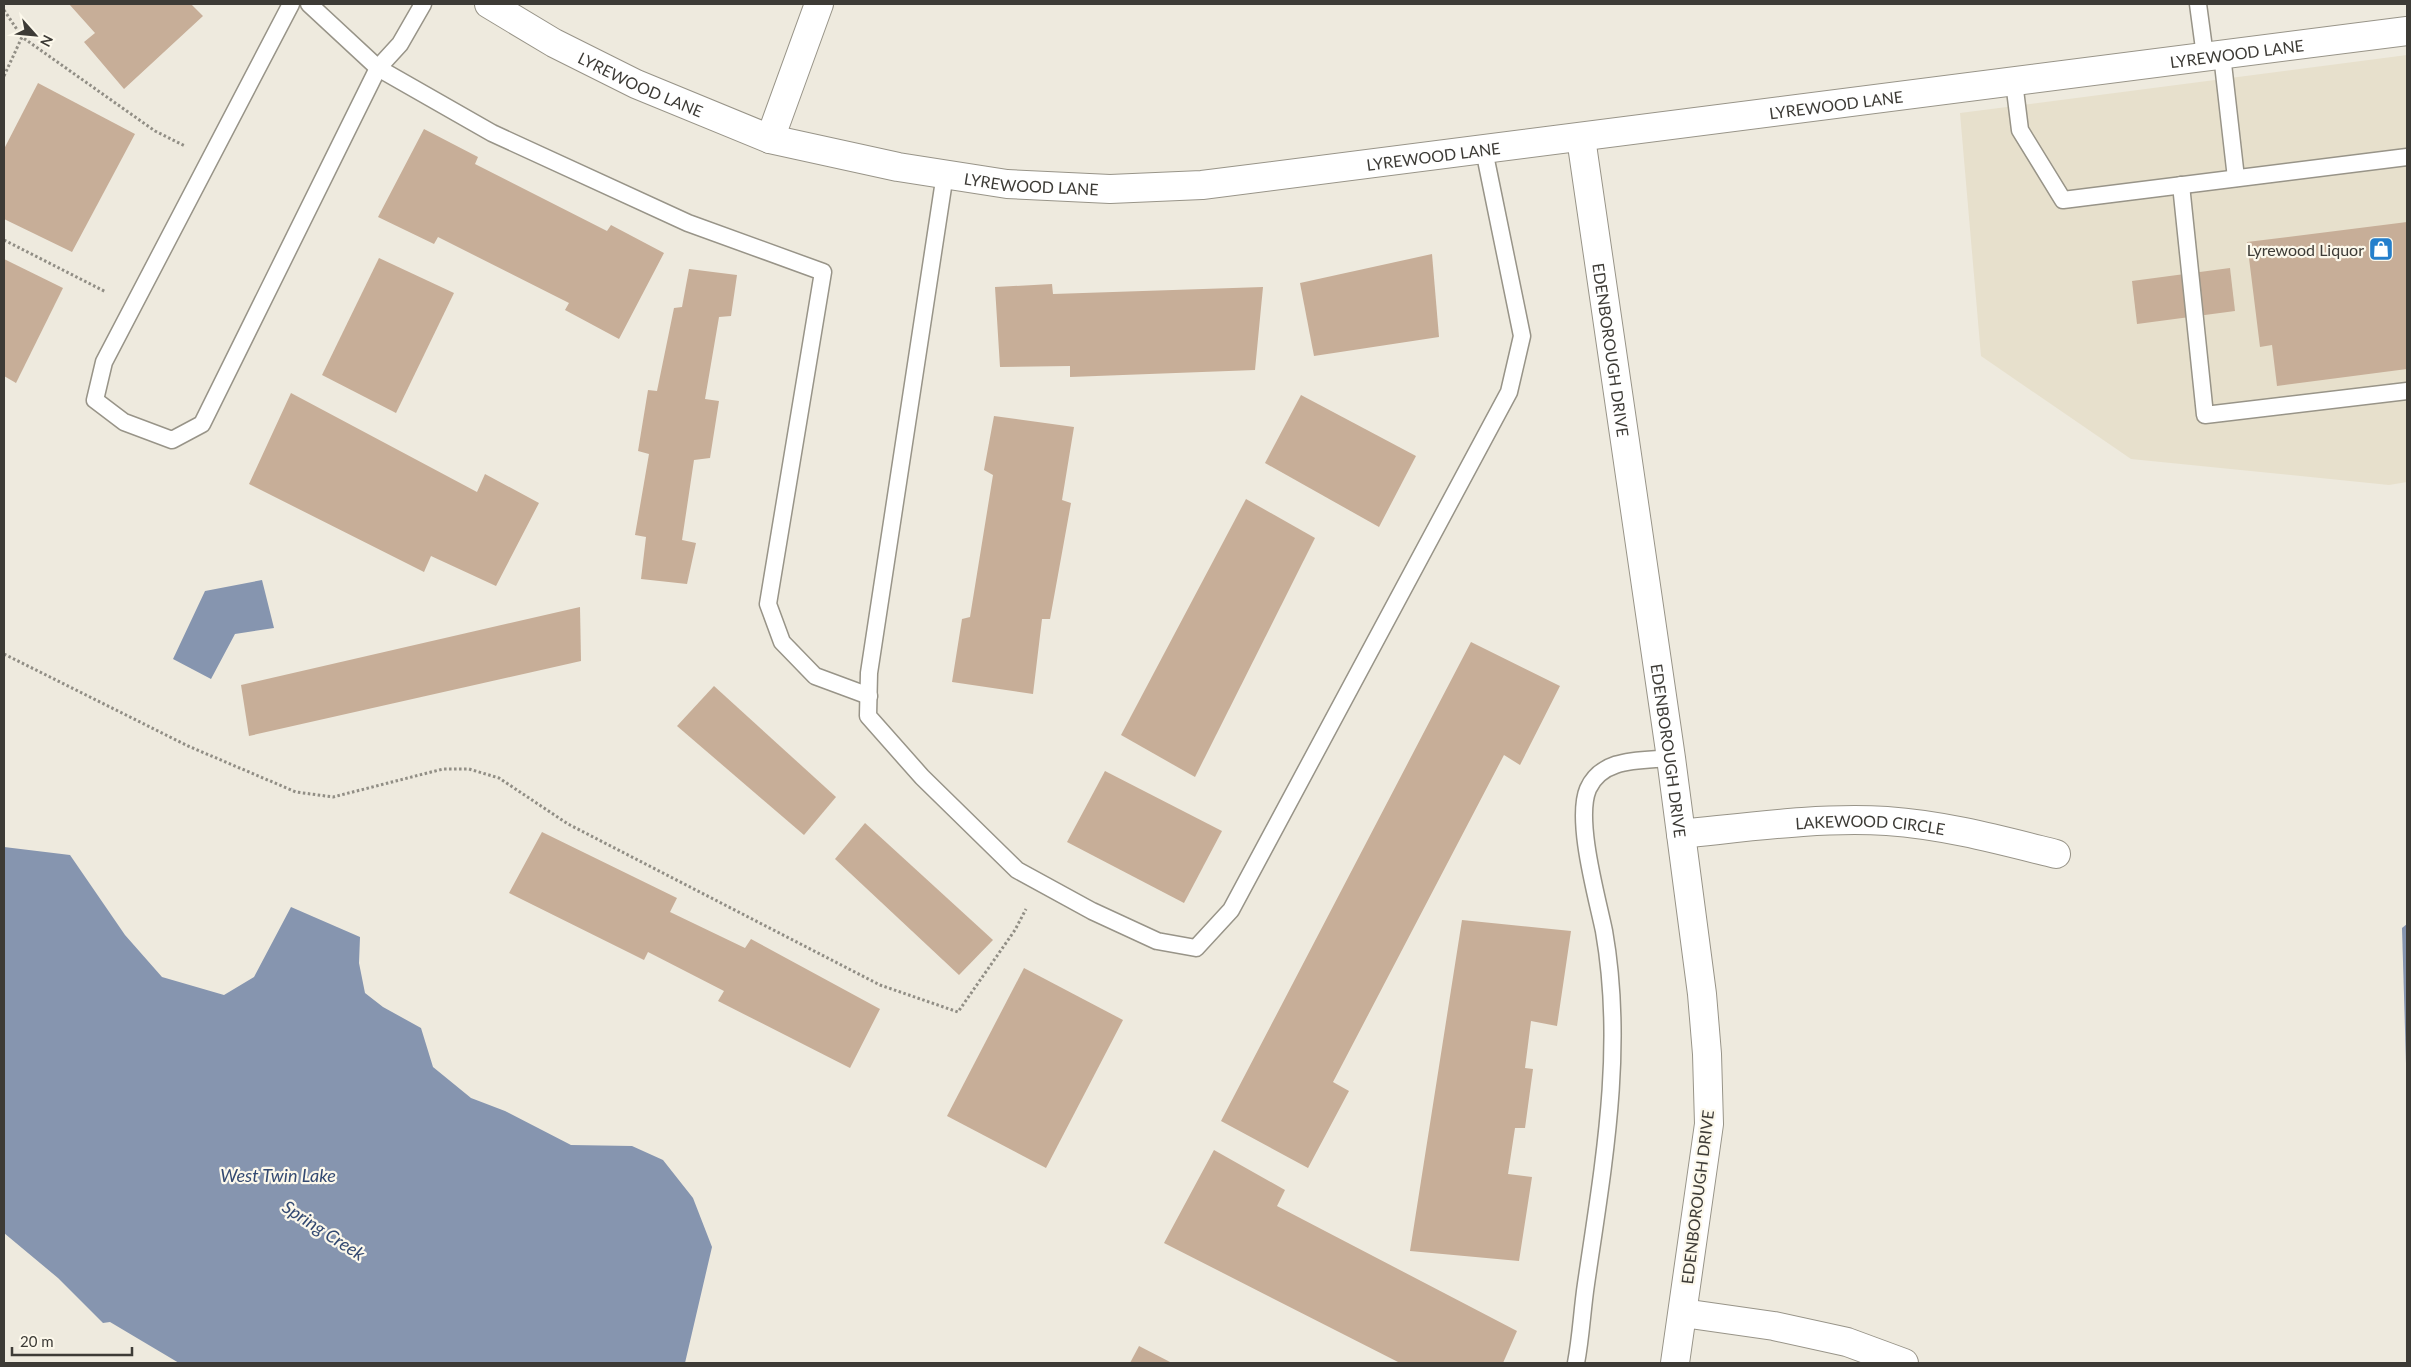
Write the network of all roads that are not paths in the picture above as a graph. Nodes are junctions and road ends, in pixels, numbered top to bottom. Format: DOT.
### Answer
graph roads {
  1 [pos="291,4"];
  2 [pos="309,4"];
  3 [pos="423,4"];
  4 [pos="489,4"];
  5 [pos="818,4"];
  6 [pos="2198,4"];
  7 [pos="2407,30"];
  8 [pos="2214,56"];
  9 [pos="378,68"];
  10 [pos="2014,82"];
  11 [pos="1581,138"];
  12 [pos="770,139"];
  13 [pos="1484,150"];
  14 [pos="2407,157"];
  15 [pos="945,174"];
  16 [pos="2236,178"];
  17 [pos="2181,185"];
  18 [pos="2407,391"];
  19 [pos="869,696"];
  20 [pos="1671,758"];
  21 [pos="1681,834"];
  22 [pos="2056,854"];
  23 [pos="1683,1313"];
  24 [pos="1576,1363"];
  25 [pos="1675,1363"];
  26 [pos="1904,1363"];
  1 -- 9 [label="lane"];
  2 -- 9 [label="lane"];
  3 -- 9 [label="lane"];
  4 -- 12 [label="street, LYREWOOD LANE"];
  5 -- 12 [label="street"];
  6 -- 8 [label="lane"];
  7 -- 8 [label="street, LYREWOOD LANE"];
  8 -- 10 [label="street, LYREWOOD LANE"];
  8 -- 16 [label="lane"];
  9 -- 19 [label="lane"];
  10 -- 11 [label="street, LYREWOOD LANE"];
  10 -- 17 [label="lane"];
  11 -- 13 [label="street, LYREWOOD LANE"];
  11 -- 20 [label="street, EDENBOROUGH DRIVE"];
  12 -- 15 [label="street, LYREWOOD LANE"];
  13 -- 15 [label="street, LYREWOOD LANE"];
  13 -- 19 [label="lane"];
  14 -- 16 [label="lane"];
  15 -- 19 [label="lane"];
  16 -- 17 [label="lane"];
  17 -- 18 [label="lane"];
  20 -- 21 [label="street, EDENBOROUGH DRIVE"];
  20 -- 24 [label="lane"];
  21 -- 22 [label="street, LAKEWOOD CIRCLE"];
  21 -- 23 [label="street, EDENBOROUGH DRIVE"];
  23 -- 25 [label="street, EDENBOROUGH DRIVE"];
  23 -- 26 [label="street"];
}
